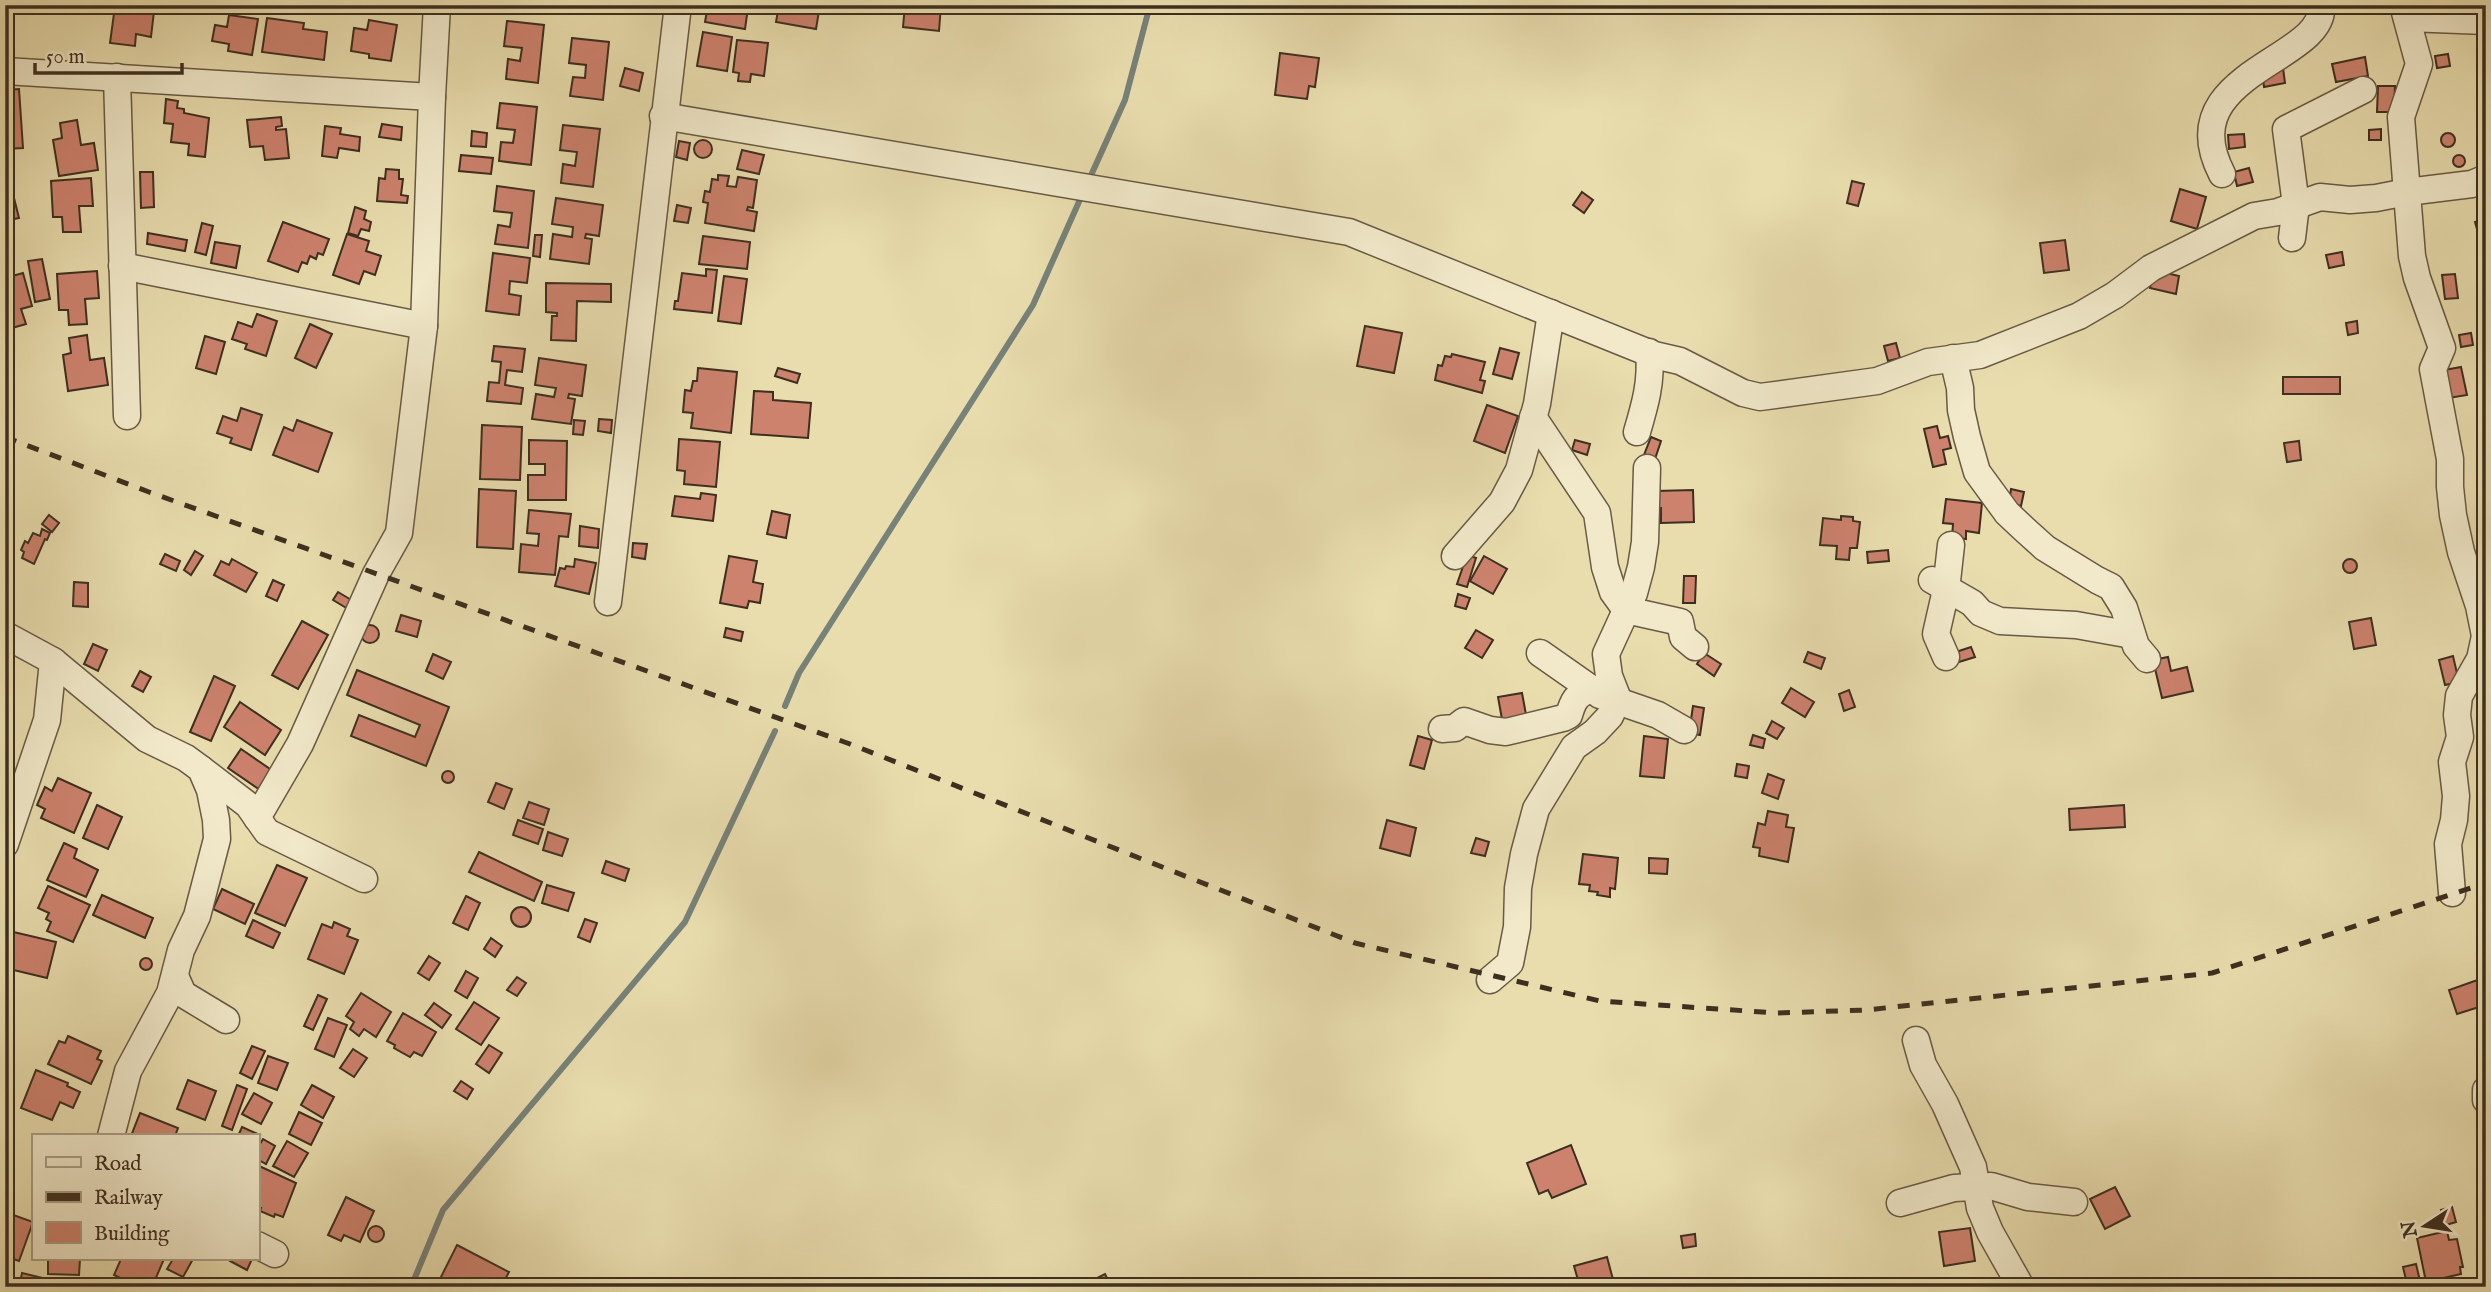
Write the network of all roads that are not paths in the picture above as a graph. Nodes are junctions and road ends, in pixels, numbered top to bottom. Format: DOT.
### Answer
graph roads {
  1 [pos="438,5"];
  2 [pos="678,5"];
  3 [pos="2320,5"];
  4 [pos="2405,12"];
  5 [pos="2486,21"];
  6 [pos="5,71"];
  7 [pos="117,77"];
  8 [pos="2363,90"];
  9 [pos="432,97"];
  10 [pos="663,116"];
  11 [pos="2222,174"];
  12 [pos="2486,178"];
  13 [pos="2407,192"];
  14 [pos="2296,205"];
  15 [pos="2292,237"];
  16 [pos="122,266"];
  17 [pos="1551,313"];
  18 [pos="424,326"];
  19 [pos="1648,352"];
  20 [pos="1953,358"];
  21 [pos="127,416"];
  22 [pos="1533,417"];
  23 [pos="1637,432"];
  24 [pos="1647,468"];
  25 [pos="1951,545"];
  26 [pos="1455,556"];
  27 [pos="1939,585"];
  28 [pos="608,602"];
  29 [pos="1626,610"];
  30 [pos="5,635"];
  31 [pos="2133,635"];
  32 [pos="1695,647"];
  33 [pos="1540,653"];
  34 [pos="1946,657"];
  35 [pos="2147,659"];
  36 [pos="53,661"];
  37 [pos="1590,689"];
  38 [pos="1618,699"];
  39 [pos="1442,729"];
  40 [pos="1684,730"];
  41 [pos="201,769"];
  42 [pos="10,816"];
  43 [pos="257,817"];
  44 [pos="5,844"];
  45 [pos="364,878"];
  46 [pos="2452,893"];
  47 [pos="175,976"];
  48 [pos="1490,980"];
  49 [pos="226,1020"];
  50 [pos="1916,1040"];
  51 [pos="2486,1090"];
  52 [pos="2486,1100"];
  53 [pos="112,1134"];
  54 [pos="1978,1188"];
  55 [pos="2074,1202"];
  56 [pos="1900,1203"];
  57 [pos="2021,1287"];
  1 -- 9 [label="street"];
  2 -- 10 [label="street"];
  3 -- 11 [label="street"];
  4 -- 5 [label="street"];
  4 -- 13 [label="street"];
  6 -- 7 [label="street"];
  7 -- 9 [label="street"];
  7 -- 16 [label="street"];
  8 -- 14 [label="street"];
  9 -- 18 [label="street"];
  10 -- 17 [label="street"];
  10 -- 28 [label="street"];
  12 -- 13 [label="street"];
  13 -- 14 [label="street"];
  13 -- 46 [label="street"];
  14 -- 15 [label="street"];
  14 -- 20 [label="street"];
  16 -- 18 [label="street"];
  16 -- 21 [label="street"];
  17 -- 19 [label="street"];
  17 -- 22 [label="street"];
  18 -- 43 [label="street"];
  19 -- 20 [label="street"];
  19 -- 23 [label="street"];
  20 -- 31 [label="street"];
  22 -- 26 [label="street"];
  22 -- 29 [label="street"];
  24 -- 29 [label="street"];
  25 -- 27 [label="street"];
  27 -- 31 [label="street"];
  27 -- 34 [label="street"];
  29 -- 32 [label="street"];
  29 -- 38 [label="street"];
  30 -- 36 [label="street"];
  31 -- 35 [label="street"];
  33 -- 37 [label="street"];
  36 -- 41 [label="street"];
  36 -- 42 [label="street"];
  37 -- 38 [label="street"];
  37 -- 39 [label="street"];
  38 -- 40 [label="street"];
  38 -- 48 [label="street"];
  41 -- 43 [label="street"];
  41 -- 47 [label="street"];
  42 -- 44 [label="street"];
  43 -- 45 [label="street"];
  47 -- 49 [label="street"];
  47 -- 53 [label="street"];
  50 -- 54 [label="street"];
  51 -- 52 [label="street"];
  54 -- 55 [label="street"];
  54 -- 56 [label="street"];
  54 -- 57 [label="street"];
}
